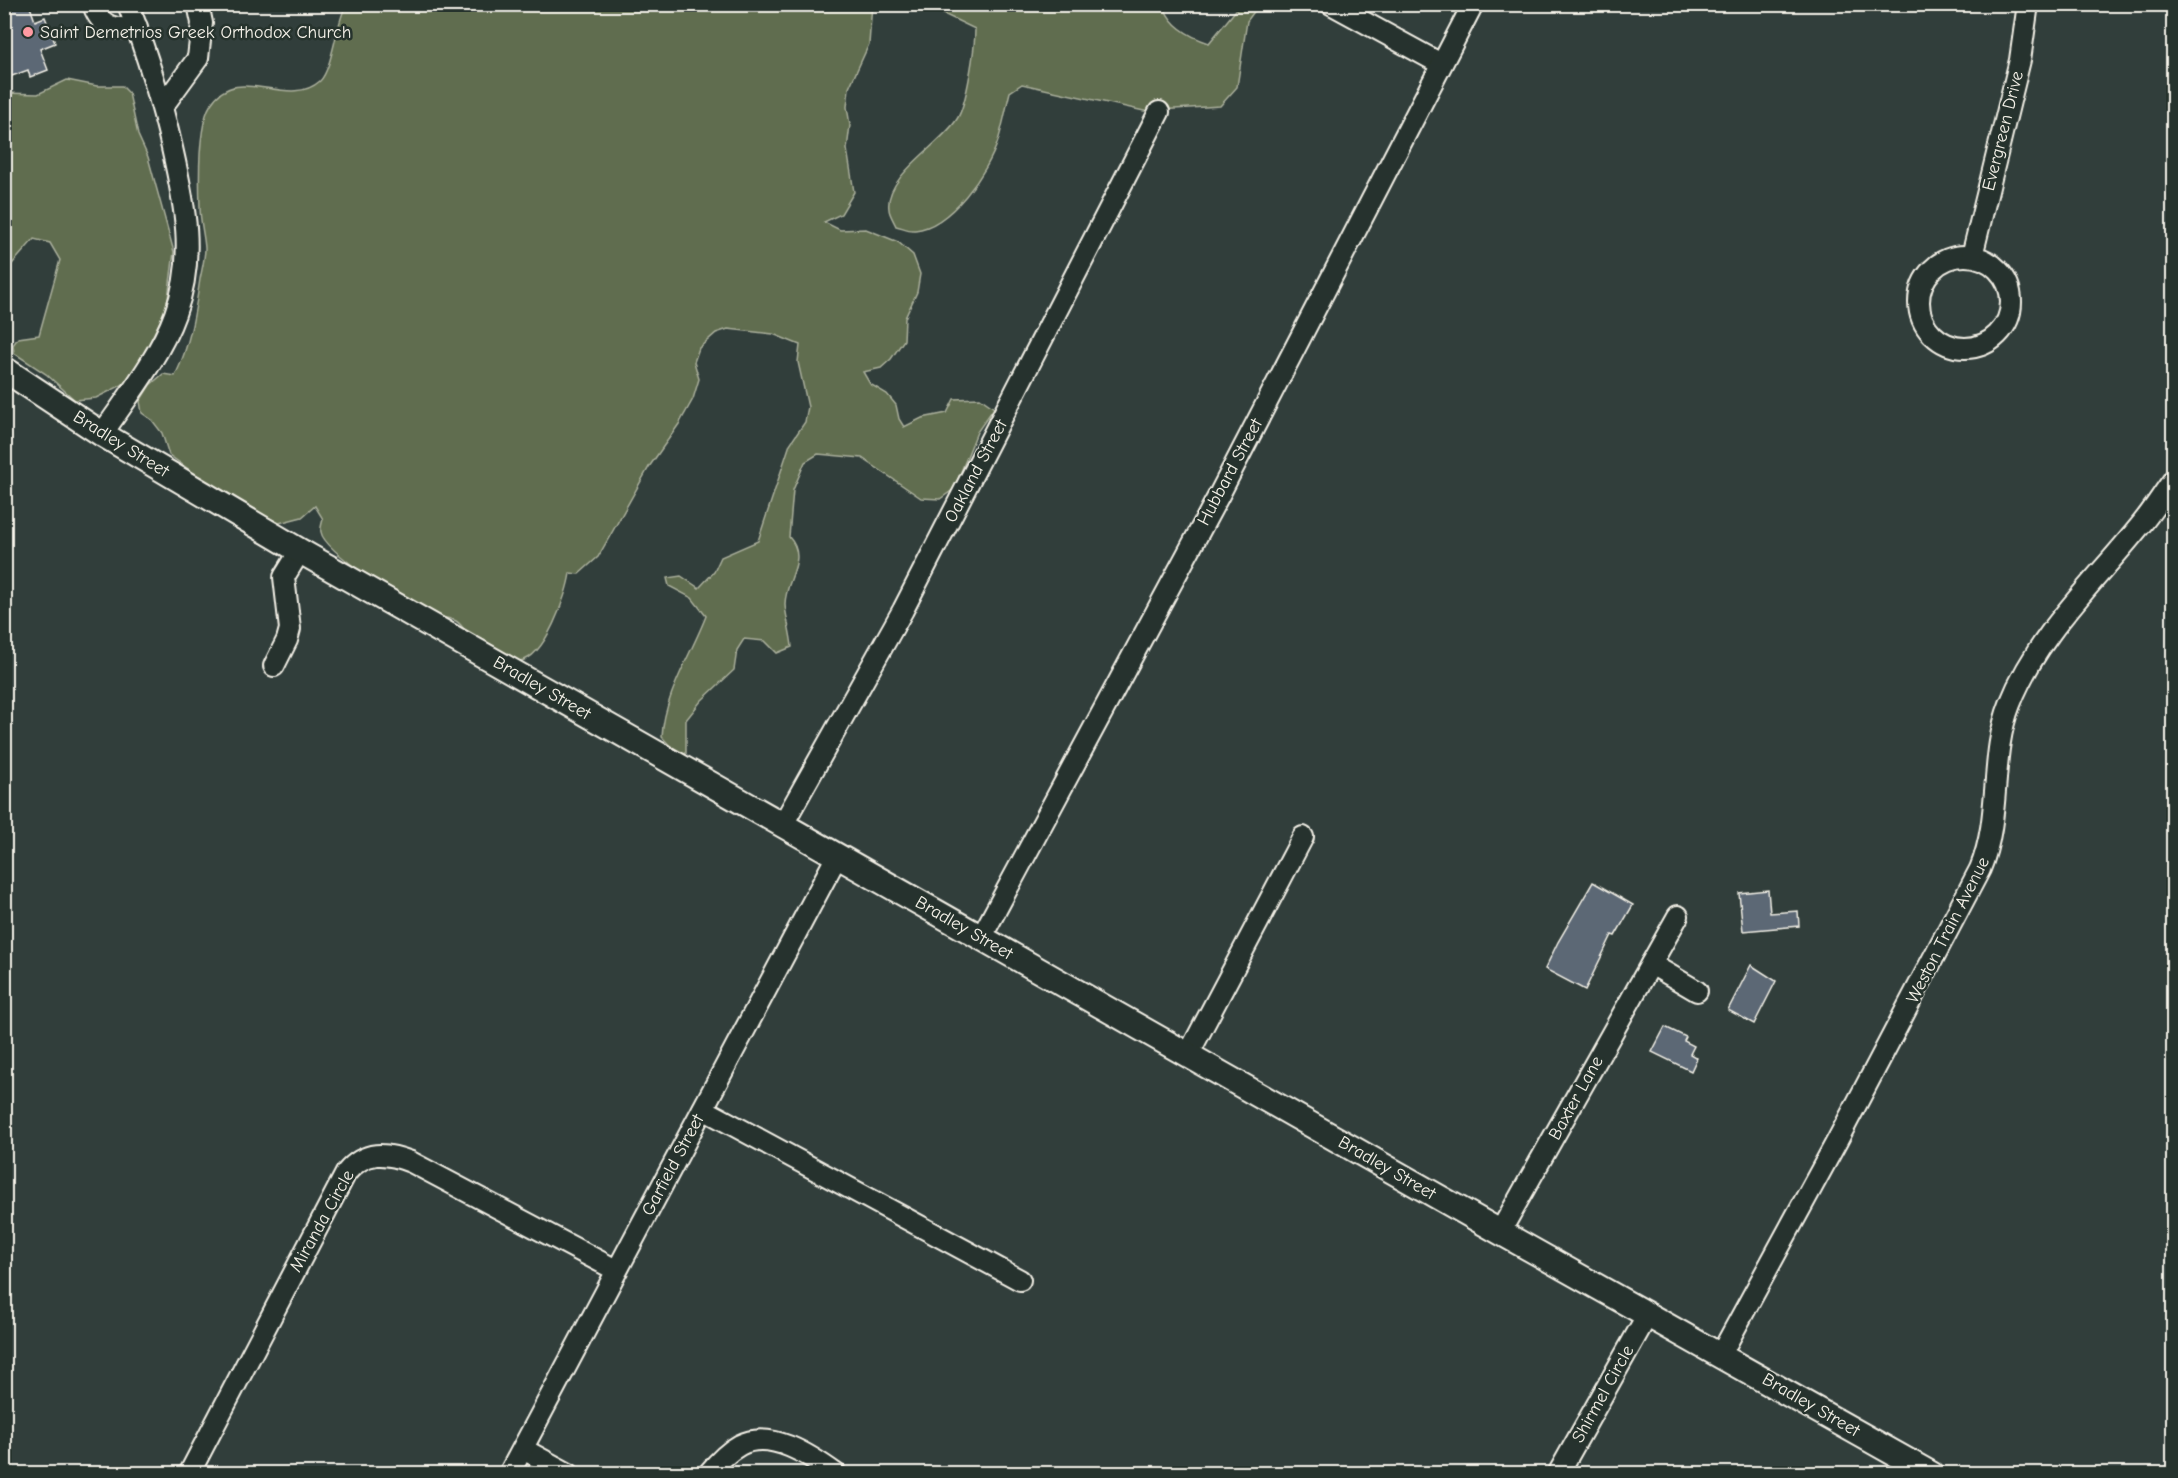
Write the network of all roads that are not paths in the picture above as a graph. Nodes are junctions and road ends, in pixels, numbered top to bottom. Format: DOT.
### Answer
graph roads {
  1 [pos="93,4"];
  2 [pos="128,4"];
  3 [pos="198,4"];
  4 [pos="1331,4"];
  5 [pos="1473,4"];
  6 [pos="2028,4"];
  7 [pos="137,27"];
  8 [pos="1441,64"];
  9 [pos="162,106"];
  10 [pos="1159,112"];
  11 [pos="1972,256"];
  12 [pos="4,369"];
  13 [pos="102,434"];
  14 [pos="2174,479"];
  15 [pos="300,550"];
  16 [pos="274,666"];
  17 [pos="783,824"];
  18 [pos="1303,837"];
  19 [pos="837,856"];
  20 [pos="1678,916"];
  21 [pos="982,936"];
  22 [pos="1651,964"];
  23 [pos="1697,991"];
  24 [pos="1188,1055"];
  25 [pos="703,1109"];
  26 [pos="1500,1232"];
  27 [pos="616,1270"];
  28 [pos="1020,1280"];
  29 [pos="1648,1314"];
  30 [pos="1721,1354"];
  31 [pos="523,1449"];
  32 [pos="189,1473"];
  33 [pos="509,1473"];
  34 [pos="569,1473"];
  35 [pos="708,1473"];
  36 [pos="836,1473"];
  37 [pos="1558,1473"];
  38 [pos="1928,1473"];
  1 -- 7 [label="street"];
  2 -- 7 [label="street"];
  3 -- 9 [label="street"];
  4 -- 8 [label="street"];
  5 -- 8 [label="street, Hubbard Street"];
  6 -- 11 [label="street, Evergreen Drive"];
  7 -- 9 [label="street"];
  8 -- 21 [label="street, Hubbard Street"];
  9 -- 13 [label="street"];
  10 -- 17 [label="street, Oakland Street"];
  11 -- 11 [label="street"];
  12 -- 13 [label="main road, Bradley Street"];
  13 -- 15 [label="main road, Bradley Street"];
  14 -- 30 [label="street, Weston Train Avenue"];
  15 -- 16 [label="street"];
  15 -- 17 [label="main road, Bradley Street"];
  17 -- 19 [label="main road, Bradley Street"];
  18 -- 24 [label="street"];
  19 -- 21 [label="main road, Bradley Street"];
  19 -- 25 [label="street, Garfield Street"];
  20 -- 22 [label="street, Baxter Lane"];
  21 -- 24 [label="main road, Bradley Street"];
  22 -- 23 [label="street"];
  22 -- 26 [label="street, Baxter Lane"];
  24 -- 26 [label="main road, Bradley Street"];
  25 -- 27 [label="street, Garfield Street"];
  25 -- 28 [label="street"];
  26 -- 29 [label="main road, Bradley Street"];
  27 -- 31 [label="street, Garfield Street"];
  27 -- 32 [label="street, Miranda Circle"];
  29 -- 30 [label="main road, Bradley Street"];
  29 -- 37 [label="street, Shirmel Circle"];
  30 -- 38 [label="main road, Bradley Street"];
  31 -- 33 [label="street, Garfield Street"];
  31 -- 34 [label="street"];
  35 -- 36 [label="street"];
}
